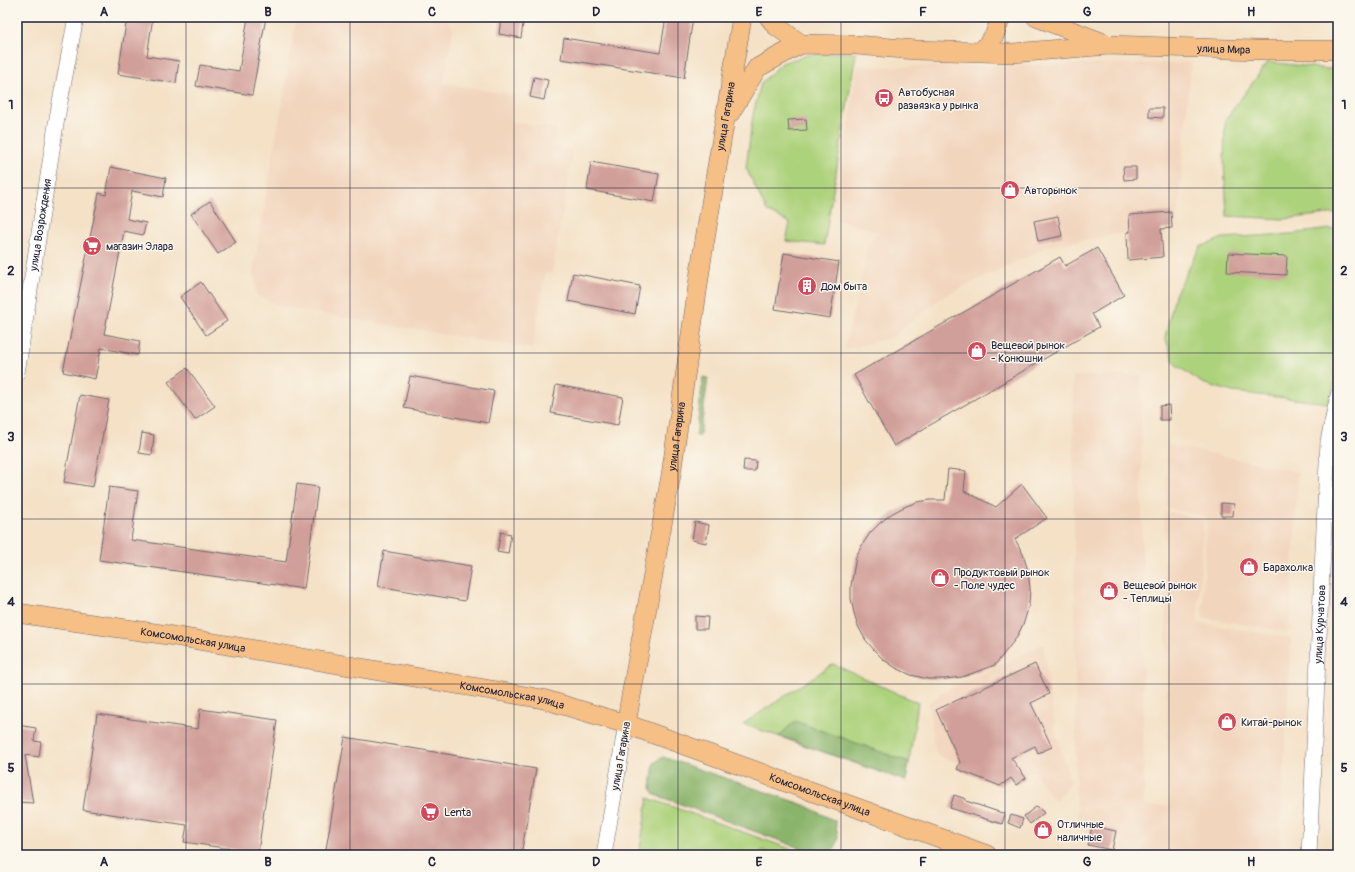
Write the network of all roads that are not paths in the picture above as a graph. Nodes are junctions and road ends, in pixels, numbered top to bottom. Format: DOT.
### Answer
graph roads {
  1 [pos="76,17"];
  2 [pos="742,17"];
  3 [pos="769,17"];
  4 [pos="999,17"];
  5 [pos="1036,17"];
  6 [pos="801,44"];
  7 [pos="1109,45"];
  8 [pos="1338,50"];
  9 [pos="982,51"];
  10 [pos="726,119"];
  11 [pos="17,373"];
  12 [pos="1338,395"];
  13 [pos="17,613"];
  14 [pos="626,724"];
  15 [pos="604,855"];
  16 [pos="987,855"];
  17 [pos="1309,855"];
  1 -- 11 [label="street, улица Возрождения"];
  2 -- 10 [label="main road, улица Гагарина"];
  3 -- 6 [label="main road"];
  4 -- 9 [label="main road"];
  5 -- 7 [label="main road"];
  6 -- 9 [label="main road"];
  6 -- 10 [label="main road"];
  7 -- 8 [label="main road, улица Мира"];
  7 -- 9 [label="main road"];
  10 -- 14 [label="main road, улица Гагарина"];
  12 -- 17 [label="street, улица Курчатова"];
  13 -- 14 [label="main road, Комсомольская улица"];
  14 -- 15 [label="street, улица Гагарина"];
  14 -- 16 [label="main road, Комсомольская улица"];
}
